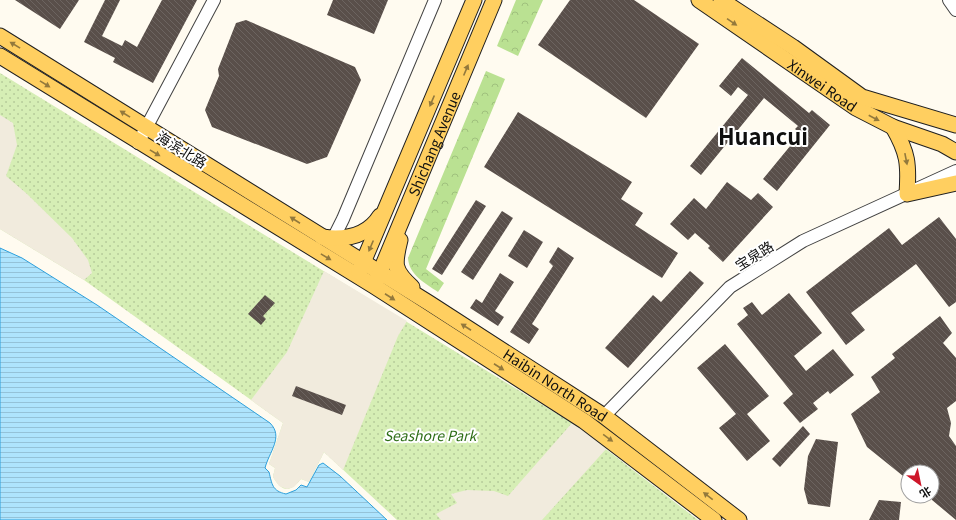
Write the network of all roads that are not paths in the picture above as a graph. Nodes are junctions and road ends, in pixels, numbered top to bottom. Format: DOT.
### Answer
graph roads {
  1 [pos="214,0"];
  2 [pos="435,0"];
  3 [pos="474,0"];
  4 [pos="494,0"];
  5 [pos="699,0"];
  6 [pos="722,0"];
  7 [pos="948,0"];
  8 [pos="956,10"];
  9 [pos="0,36"];
  10 [pos="0,56"];
  11 [pos="956,125"];
  12 [pos="893,127"];
  13 [pos="148,128"];
  14 [pos="138,142"];
  15 [pos="956,152"];
  16 [pos="956,171"];
  17 [pos="956,183"];
  18 [pos="908,194"];
  19 [pos="391,199"];
  20 [pos="407,211"];
  21 [pos="328,239"];
  22 [pos="360,270"];
  23 [pos="377,280"];
  24 [pos="428,303"];
  25 [pos="604,416"];
  26 [pos="714,520"];
  27 [pos="739,520"];
  1 -- 13 [label="street"];
  2 -- 21 [label="street"];
  3 -- 19 [label="main road, Shichang Avenue, one-way"];
  20 -- 4 [label="main road, Shichang Avenue, one-way"];
  5 -- 12 [label="main road, Xinwei Road, one-way"];
  6 -- 11 [label="main road, Xinwei Road"];
  7 -- 8 [label="street"];
  13 -- 9 [label="main road, 海滨北路, one-way"];
  10 -- 14 [label="main road, 海滨北路, one-way"];
  12 -- 15 [label="main road, Xinwei Road"];
  12 -- 18 [label="main road, one-way"];
  13 -- 14 [label="street"];
  21 -- 13 [label="main road, 海滨北路, one-way"];
  14 -- 22 [label="main road, 海滨北路, one-way"];
  16 -- 18 [label="street, 宝泉路"];
  17 -- 18 [label="main road"];
  18 -- 25 [label="street, 宝泉路"];
  19 -- 21 [label="main road"];
  19 -- 22 [label="main road, Shichang Avenue, one-way"];
  20 -- 23 [label="main road, Shichang Avenue"];
  20 -- 24 [label="main road"];
  21 -- 22 [label="main road, 海滨北路"];
  22 -- 23 [label="main road, Haibin North Road"];
  23 -- 24 [label="main road, Haibin North Road"];
  23 -- 26 [label="main road, Haibin North Road, one-way"];
  25 -- 24 [label="main road, Haibin North Road, one-way"];
  27 -- 25 [label="main road, Haibin North Road, one-way"];
}
